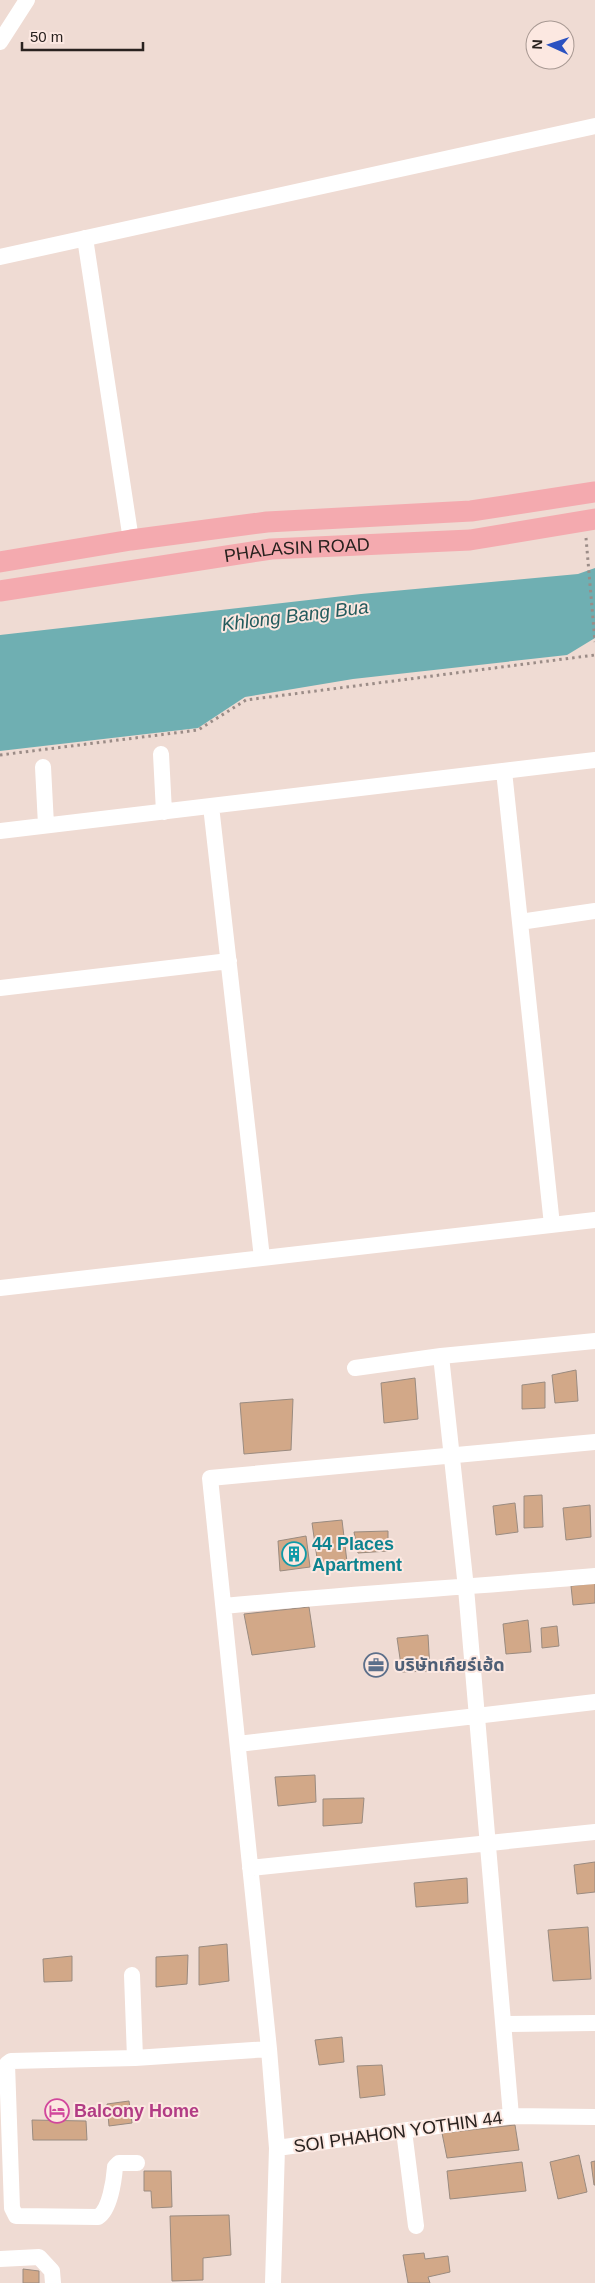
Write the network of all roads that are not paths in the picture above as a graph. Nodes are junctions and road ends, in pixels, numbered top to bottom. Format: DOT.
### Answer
graph roads {
  1 [pos="27,0"];
  2 [pos="0,42"];
  3 [pos="595,126"];
  4 [pos="85,238"];
  5 [pos="0,257"];
  6 [pos="595,492"];
  7 [pos="590,520"];
  8 [pos="131,540"];
  9 [pos="0,562"];
  10 [pos="136,570"];
  11 [pos="0,591"];
  12 [pos="161,754"];
  13 [pos="595,760"];
  14 [pos="43,767"];
  15 [pos="504,771"];
  16 [pos="211,806"];
  17 [pos="164,812"];
  18 [pos="46,825"];
  19 [pos="0,831"];
  20 [pos="595,911"];
  21 [pos="520,922"];
  22 [pos="229,961"];
  23 [pos="0,988"];
  24 [pos="595,1220"];
  25 [pos="552,1225"];
  26 [pos="262,1258"];
  27 [pos="0,1288"];
  28 [pos="595,1341"];
  29 [pos="441,1356"];
  30 [pos="355,1368"];
  31 [pos="595,1442"];
  32 [pos="453,1456"];
  33 [pos="595,1576"];
  34 [pos="466,1588"];
  35 [pos="224,1606"];
  36 [pos="595,1702"];
  37 [pos="476,1715"];
  38 [pos="238,1744"];
  39 [pos="595,1832"];
  40 [pos="486,1843"];
  41 [pos="250,1868"];
  42 [pos="132,1975"];
  43 [pos="595,2023"];
  44 [pos="504,2024"];
  45 [pos="269,2049"];
  46 [pos="135,2058"];
  47 [pos="511,2116"];
  48 [pos="595,2117"];
  49 [pos="404,2131"];
  50 [pos="277,2148"];
  51 [pos="137,2163"];
  52 [pos="416,2226"];
  53 [pos="0,2259"];
  54 [pos="53,2283"];
  55 [pos="273,2283"];
  1 -- 2 [label="street"];
  3 -- 4 [label="street"];
  4 -- 5 [label="street"];
  4 -- 8 [label="street"];
  6 -- 8 [label="main road, PHALASIN ROAD"];
  7 -- 10 [label="main road, PHALASIN ROAD"];
  8 -- 9 [label="main road, PHALASIN ROAD"];
  8 -- 10 [label="main road"];
  10 -- 11 [label="main road, PHALASIN ROAD"];
  12 -- 17 [label="street"];
  13 -- 15 [label="street"];
  14 -- 18 [label="street"];
  15 -- 16 [label="street"];
  15 -- 21 [label="street"];
  16 -- 17 [label="street"];
  16 -- 22 [label="street"];
  17 -- 18 [label="street"];
  18 -- 19 [label="street"];
  20 -- 21 [label="street"];
  21 -- 25 [label="street"];
  22 -- 23 [label="street"];
  22 -- 26 [label="street"];
  24 -- 25 [label="street"];
  25 -- 26 [label="street"];
  26 -- 27 [label="street"];
  28 -- 29 [label="street"];
  29 -- 30 [label="street"];
  29 -- 32 [label="street"];
  31 -- 32 [label="street"];
  32 -- 34 [label="street"];
  32 -- 35 [label="street"];
  33 -- 34 [label="street"];
  34 -- 35 [label="street"];
  34 -- 37 [label="street"];
  35 -- 38 [label="street"];
  36 -- 37 [label="street"];
  37 -- 38 [label="street"];
  37 -- 40 [label="street"];
  38 -- 41 [label="street"];
  39 -- 40 [label="street"];
  40 -- 41 [label="street"];
  40 -- 44 [label="street"];
  41 -- 45 [label="street"];
  42 -- 46 [label="street"];
  43 -- 44 [label="street"];
  44 -- 47 [label="street"];
  45 -- 46 [label="street"];
  45 -- 50 [label="street"];
  46 -- 51 [label="street"];
  47 -- 48 [label="street, SOI PHAHON YOTHIN 44"];
  47 -- 49 [label="street, SOI PHAHON YOTHIN 44"];
  49 -- 50 [label="street, SOI PHAHON YOTHIN 44"];
  49 -- 52 [label="street"];
  50 -- 55 [label="street, SOI PHAHON YOTHIN 44"];
  53 -- 54 [label="street"];
}
